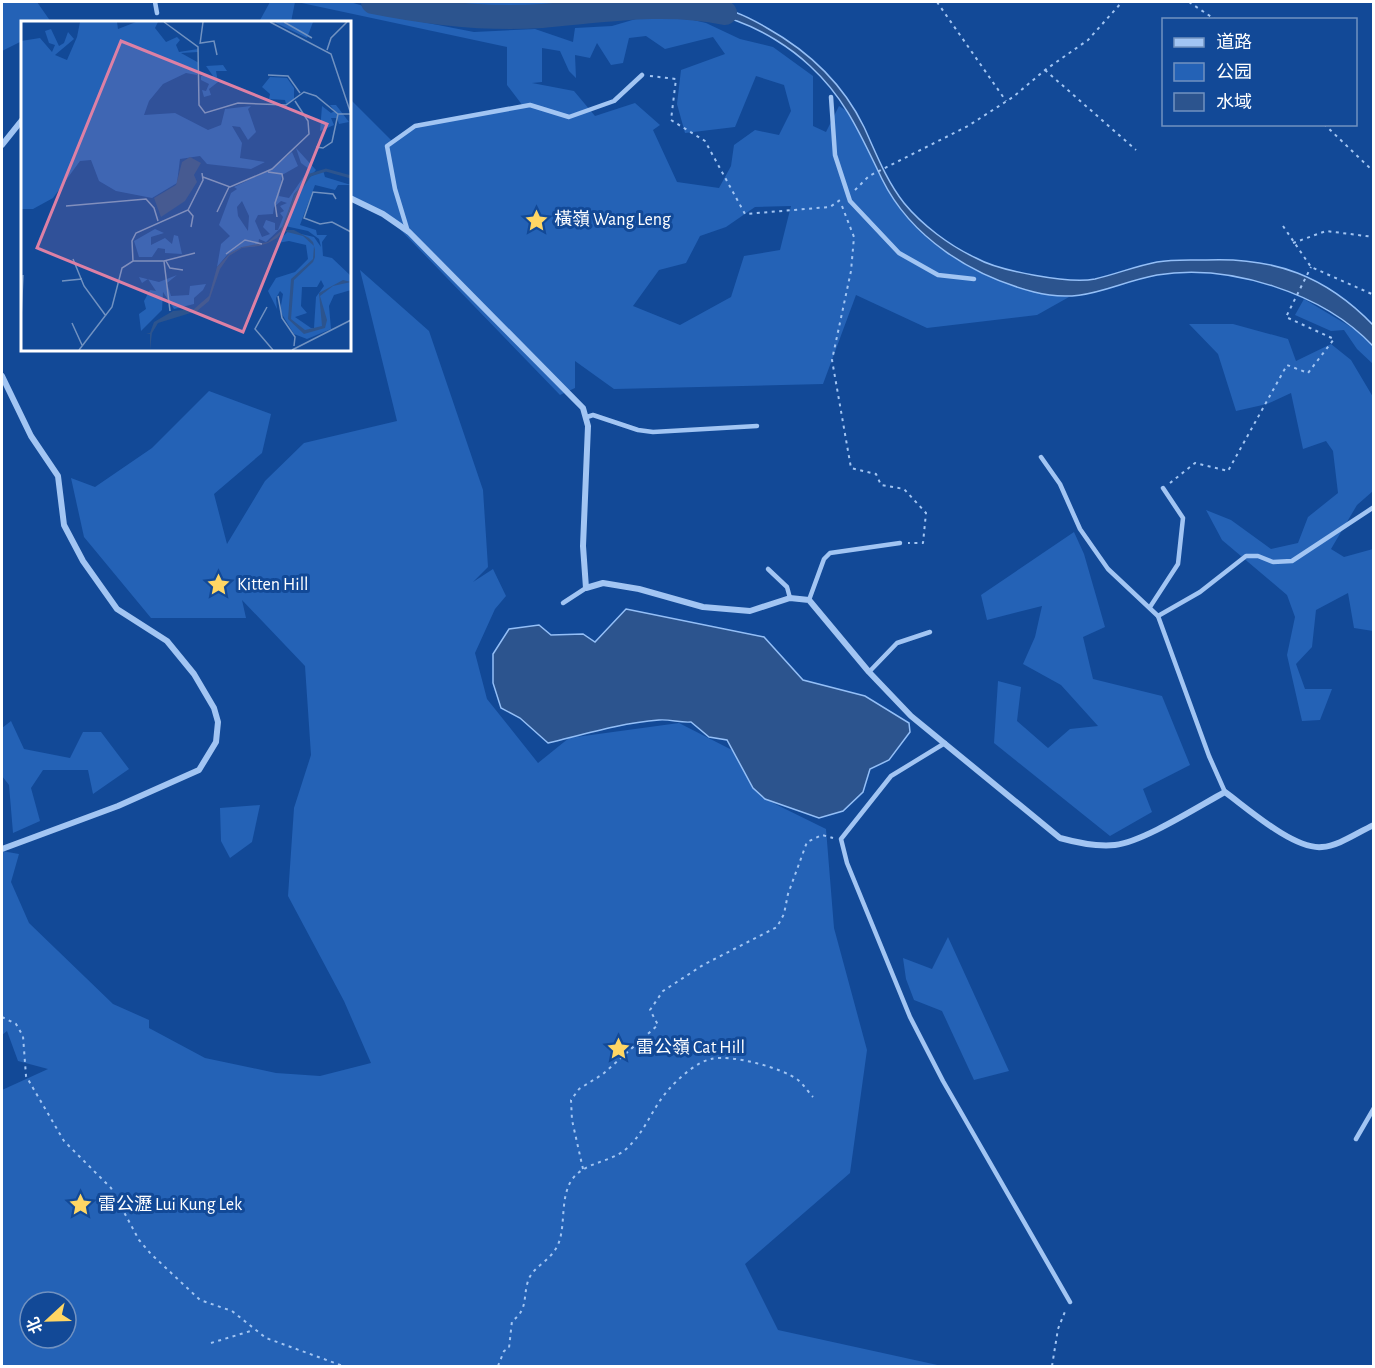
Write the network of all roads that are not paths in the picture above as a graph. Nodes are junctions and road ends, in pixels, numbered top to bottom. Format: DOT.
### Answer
graph roads {
  1 [pos="155,2"];
  2 [pos="157,13"];
  3 [pos="642,75"];
  4 [pos="831,97"];
  5 [pos="21,121"];
  6 [pos="2,146"];
  7 [pos="351,198"];
  8 [pos="409,232"];
  9 [pos="974,279"];
  10 [pos="2,376"];
  11 [pos="587,417"];
  12 [pos="757,426"];
  13 [pos="1041,457"];
  14 [pos="1163,488"];
  15 [pos="1374,507"];
  16 [pos="900,543"];
  17 [pos="768,569"];
  18 [pos="586,588"];
  19 [pos="790,598"];
  20 [pos="809,600"];
  21 [pos="563,603"];
  22 [pos="1150,607"];
  23 [pos="1158,616"];
  24 [pos="930,632"];
  25 [pos="869,672"];
  26 [pos="945,743"];
  27 [pos="1225,792"];
  28 [pos="1374,825"];
  29 [pos="2,849"];
  30 [pos="1374,1108"];
  31 [pos="1356,1139"];
  32 [pos="1070,1302"];
  1 -- 2 [label="lane"];
  3 -- 8 [label="lane"];
  4 -- 9 [label="lane"];
  5 -- 6 [label="street"];
  7 -- 8 [label="street"];
  8 -- 11 [label="street"];
  10 -- 29 [label="street"];
  11 -- 12 [label="lane"];
  11 -- 18 [label="street"];
  13 -- 22 [label="lane"];
  14 -- 22 [label="lane"];
  15 -- 23 [label="lane"];
  16 -- 20 [label="lane"];
  17 -- 19 [label="lane"];
  18 -- 19 [label="street"];
  18 -- 21 [label="lane"];
  19 -- 20 [label="street"];
  20 -- 25 [label="street"];
  22 -- 23 [label="lane"];
  23 -- 27 [label="lane"];
  24 -- 25 [label="lane"];
  25 -- 26 [label="street"];
  26 -- 27 [label="street"];
  26 -- 32 [label="lane"];
  27 -- 28 [label="street"];
  30 -- 31 [label="lane"];
}
